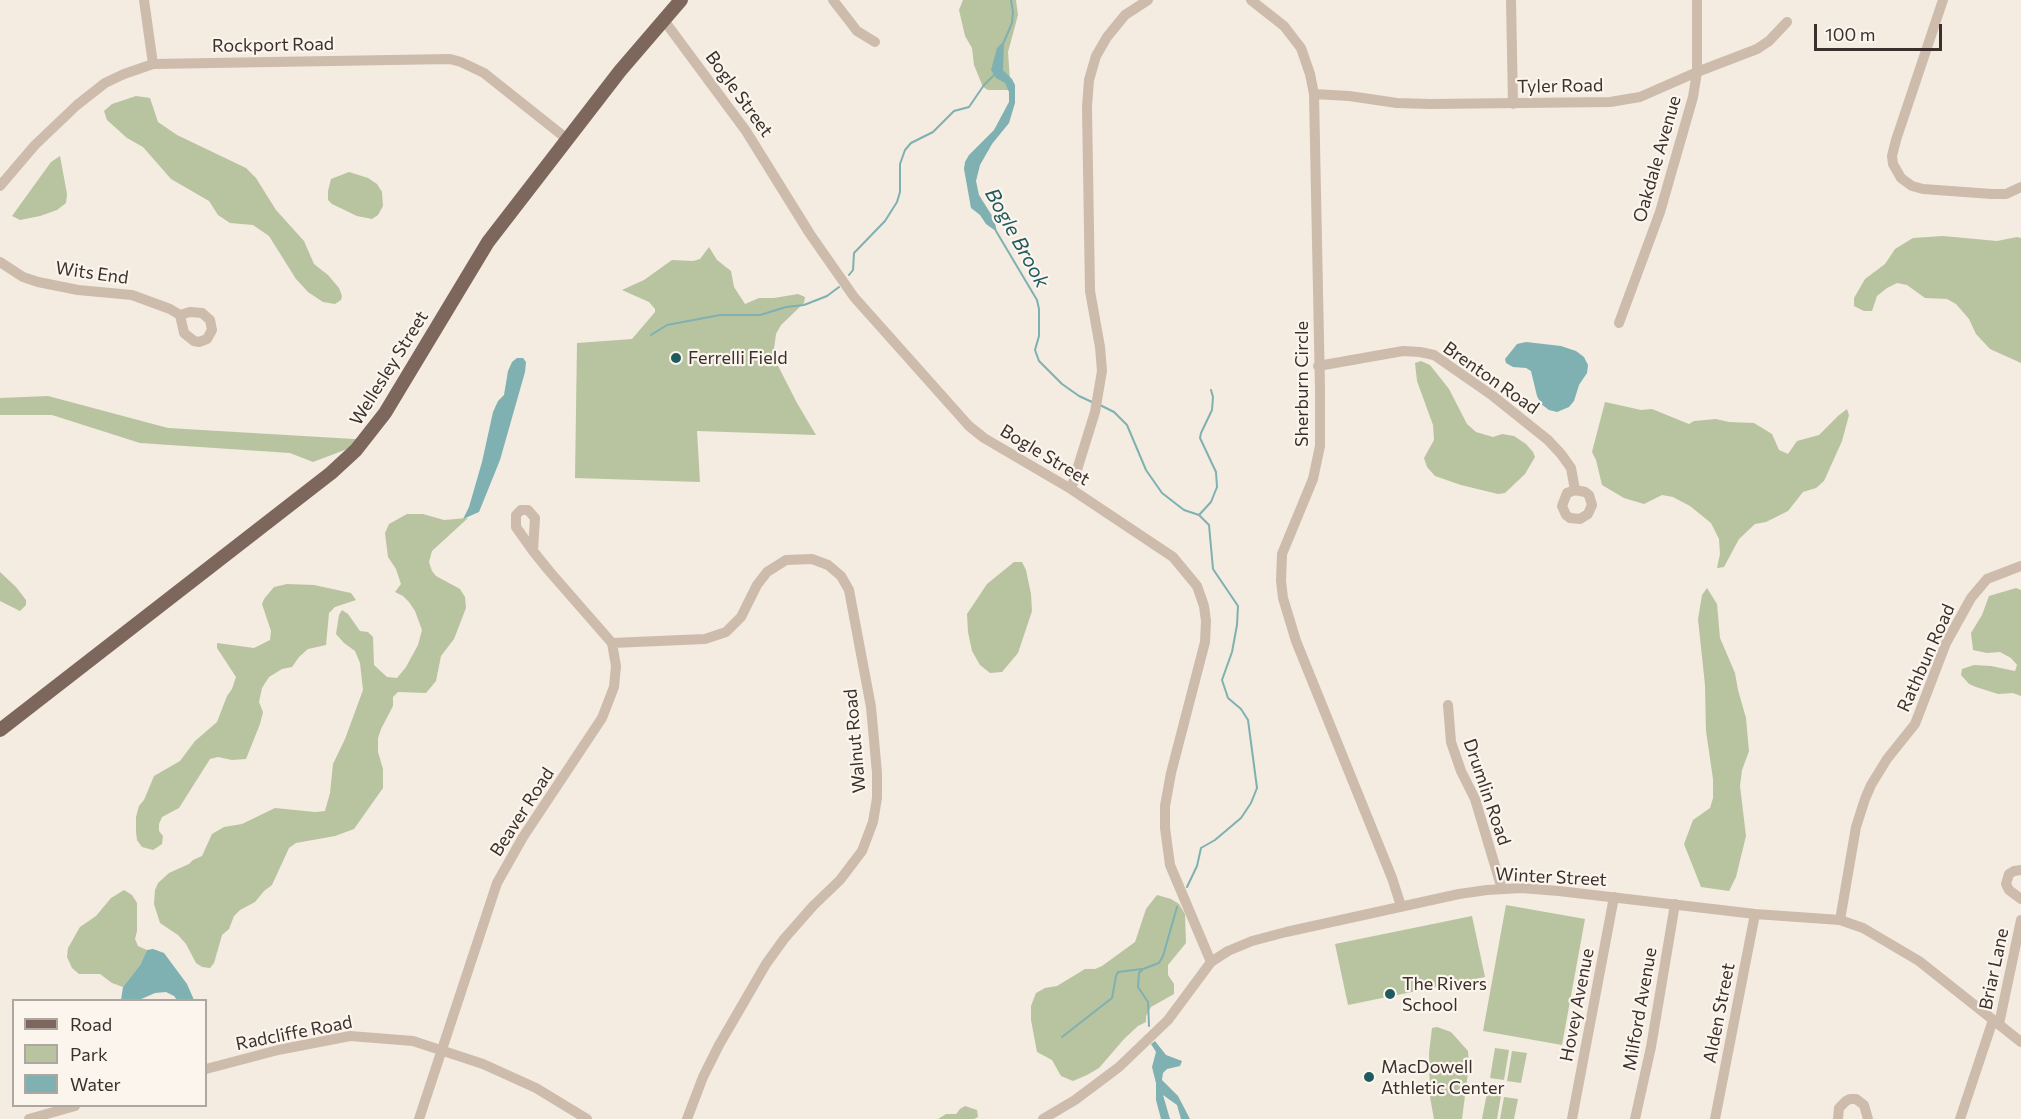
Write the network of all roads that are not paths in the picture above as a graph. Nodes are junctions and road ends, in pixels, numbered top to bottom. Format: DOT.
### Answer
graph roads {
  1 [pos="144,0"];
  2 [pos="681,0"];
  3 [pos="832,0"];
  4 [pos="1148,0"];
  5 [pos="1251,0"];
  6 [pos="1511,0"];
  7 [pos="1697,0"];
  8 [pos="1943,0"];
  9 [pos="663,19"];
  10 [pos="1787,22"];
  11 [pos="875,42"];
  12 [pos="153,64"];
  13 [pos="1697,72"];
  14 [pos="1314,94"];
  15 [pos="1513,104"];
  16 [pos="567,139"];
  17 [pos="0,186"];
  18 [pos="2021,187"];
  19 [pos="0,262"];
  20 [pos="180,315"];
  21 [pos="1619,323"];
  22 [pos="1318,366"];
  23 [pos="1071,489"];
  24 [pos="1575,490"];
  25 [pos="533,551"];
  26 [pos="2021,566"];
  27 [pos="612,643"];
  28 [pos="1448,705"];
  29 [pos="0,730"];
  30 [pos="2021,870"];
  31 [pos="1502,889"];
  32 [pos="1614,897"];
  33 [pos="2021,898"];
  34 [pos="1675,904"];
  35 [pos="1401,906"];
  36 [pos="1755,914"];
  37 [pos="1840,920"];
  38 [pos="2021,920"];
  39 [pos="1211,962"];
  40 [pos="1996,1022"];
  41 [pos="2021,1042"];
  42 [pos="442,1050"];
  43 [pos="207,1069"];
  44 [pos="71,1107"];
  45 [pos="29,1119"];
  46 [pos="419,1119"];
  47 [pos="587,1119"];
  48 [pos="687,1119"];
  49 [pos="1043,1119"];
  50 [pos="1572,1119"];
  51 [pos="1635,1119"];
  52 [pos="1715,1119"];
  53 [pos="1838,1119"];
  54 [pos="1868,1119"];
  55 [pos="1960,1119"];
  1 -- 12 [label="street"];
  2 -- 9 [label="main road, Wellesley Street"];
  3 -- 11 [label="street"];
  4 -- 23 [label="street"];
  5 -- 14 [label="street, Sherburn Circle"];
  6 -- 15 [label="street"];
  7 -- 13 [label="street, Oakdale Avenue"];
  8 -- 18 [label="street"];
  9 -- 16 [label="main road, Wellesley Street"];
  9 -- 23 [label="street, Bogle Street"];
  10 -- 13 [label="street, Tyler Road"];
  12 -- 16 [label="street, Rockport Road"];
  12 -- 17 [label="street, Rockport Road"];
  13 -- 15 [label="street, Tyler Road"];
  13 -- 21 [label="street, Oakdale Avenue"];
  14 -- 15 [label="street, Tyler Road"];
  14 -- 22 [label="street, Sherburn Circle"];
  16 -- 29 [label="main road, Wellesley Street"];
  19 -- 20 [label="street, Wits End"];
  22 -- 24 [label="street, Brenton Road"];
  22 -- 35 [label="street, Sherburn Circle"];
  23 -- 39 [label="street, Bogle Street"];
  25 -- 27 [label="street"];
  26 -- 37 [label="street, Rathbun Road"];
  27 -- 42 [label="street, Beaver Road"];
  27 -- 48 [label="street, Walnut Road"];
  28 -- 31 [label="street, Drumlin Road"];
  30 -- 33 [label="street"];
  31 -- 32 [label="street, Winter Street"];
  31 -- 35 [label="street, Winter Street"];
  32 -- 34 [label="street, Winter Street"];
  32 -- 50 [label="street, Hovey Avenue"];
  34 -- 36 [label="street, Winter Street"];
  34 -- 51 [label="street, Milford Avenue"];
  35 -- 39 [label="street, Winter Street"];
  36 -- 37 [label="street, Winter Street"];
  36 -- 52 [label="street, Alden Street"];
  37 -- 40 [label="street, Winter Street"];
  38 -- 40 [label="street, Briar Lane"];
  39 -- 49 [label="street, Winter Street"];
  40 -- 41 [label="street, Winter Street"];
  40 -- 55 [label="street, Briar Lane"];
  42 -- 43 [label="street, Radcliffe Road"];
  42 -- 46 [label="street, Beaver Road"];
  42 -- 47 [label="street, Radcliffe Road"];
  44 -- 45 [label="street"];
  53 -- 54 [label="street"];
}
